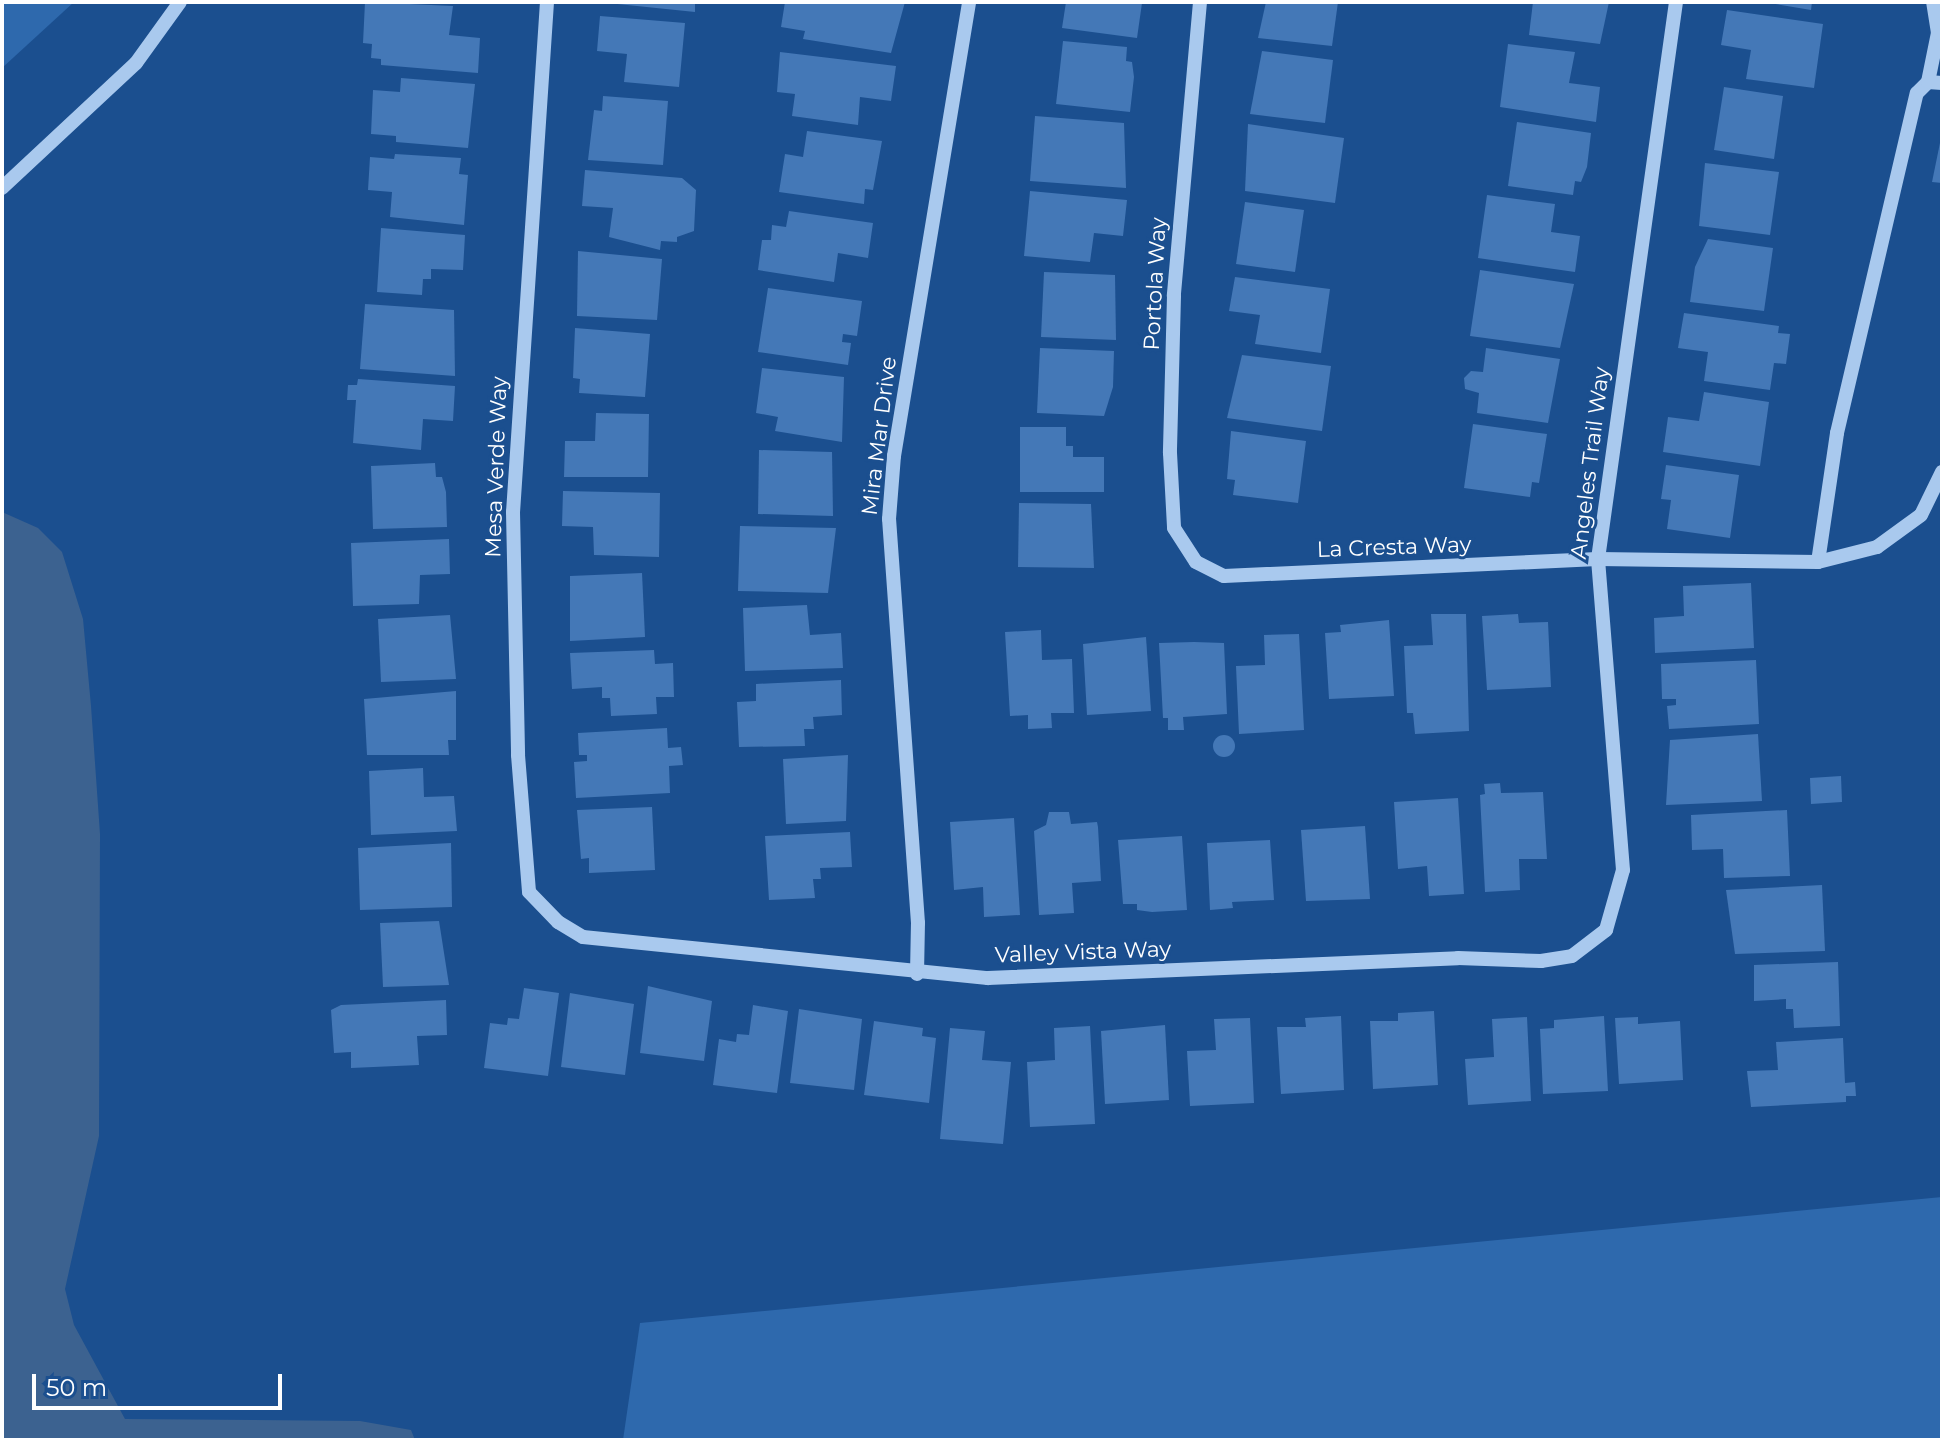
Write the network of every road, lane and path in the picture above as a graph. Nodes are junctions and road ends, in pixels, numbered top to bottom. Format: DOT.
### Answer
graph roads {
  1 [pos="180,2"];
  2 [pos="547,2"];
  3 [pos="969,2"];
  4 [pos="1200,2"];
  5 [pos="1676,2"];
  6 [pos="1933,2"];
  7 [pos="1935,82"];
  8 [pos="2,188"];
  9 [pos="1942,472"];
  10 [pos="1598,559"];
  11 [pos="1196,562"];
  12 [pos="1818,562"];
  13 [pos="558,922"];
  14 [pos="1606,930"];
  15 [pos="917,974"];
  1 -- 8 [label="street"];
  2 -- 13 [label="street, Mesa Verde Way"];
  3 -- 15 [label="street, Mira Mar Drive"];
  4 -- 11 [label="street, Portola Way"];
  5 -- 10 [label="street, Angeles Trail Way"];
  6 -- 7 [label="street"];
  7 -- 12 [label="street"];
  9 -- 12 [label="street, La Cresta Way"];
  10 -- 11 [label="street, La Cresta Way"];
  10 -- 12 [label="street, La Cresta Way"];
  10 -- 14 [label="street, Angeles Trail Way"];
  13 -- 15 [label="street, Valley Vista Way"];
  14 -- 15 [label="street, Valley Vista Way"];
}
